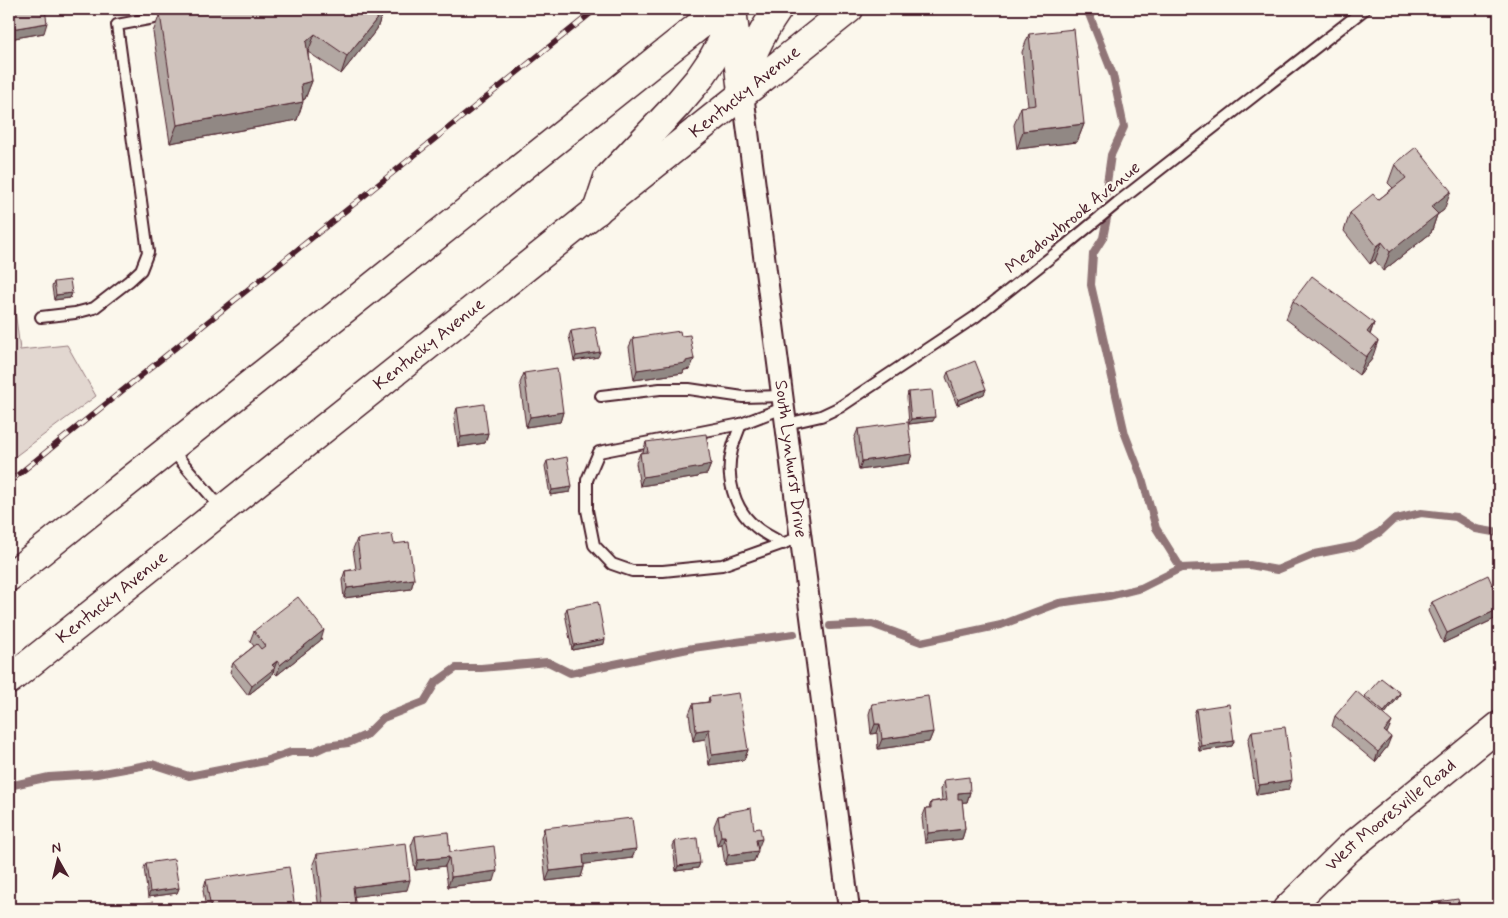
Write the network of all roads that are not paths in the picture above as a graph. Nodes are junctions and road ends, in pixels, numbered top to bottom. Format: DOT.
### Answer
graph roads {
  1 [pos="720,9"];
  2 [pos="731,9"];
  3 [pos="778,9"];
  4 [pos="849,9"];
  5 [pos="1365,9"];
  6 [pos="176,14"];
  7 [pos="743,94"];
  8 [pos="597,211"];
  9 [pos="41,317"];
  10 [pos="600,396"];
  11 [pos="784,409"];
  12 [pos="741,424"];
  13 [pos="170,448"];
  14 [pos="222,510"];
  15 [pos="792,540"];
  16 [pos="9,577"];
  17 [pos="9,680"];
  18 [pos="1499,726"];
  19 [pos="849,909"];
  20 [pos="1287,909"];
  1 -- 13 [label="main road"];
  2 -- 7 [label="main road, South Lynhurst Drive"];
  2 -- 8 [label="main road"];
  3 -- 7 [label="main road"];
  4 -- 7 [label="main road, Kentucky Avenue"];
  5 -- 11 [label="lane, Meadowbrook Avenue"];
  6 -- 9 [label="lane"];
  7 -- 8 [label="main road, Kentucky Avenue"];
  7 -- 11 [label="street, South Lynhurst Drive"];
  8 -- 14 [label="main road, Kentucky Avenue"];
  10 -- 11 [label="lane"];
  11 -- 12 [label="lane"];
  11 -- 15 [label="street, South Lynhurst Drive"];
  12 -- 15 [label="lane"];
  12 -- 15 [label="lane"];
  13 -- 14 [label="lane"];
  13 -- 16 [label="main road"];
  14 -- 17 [label="main road, Kentucky Avenue"];
  15 -- 19 [label="street, South Lynhurst Drive"];
  18 -- 20 [label="main road, West Mooresville Road"];
}
